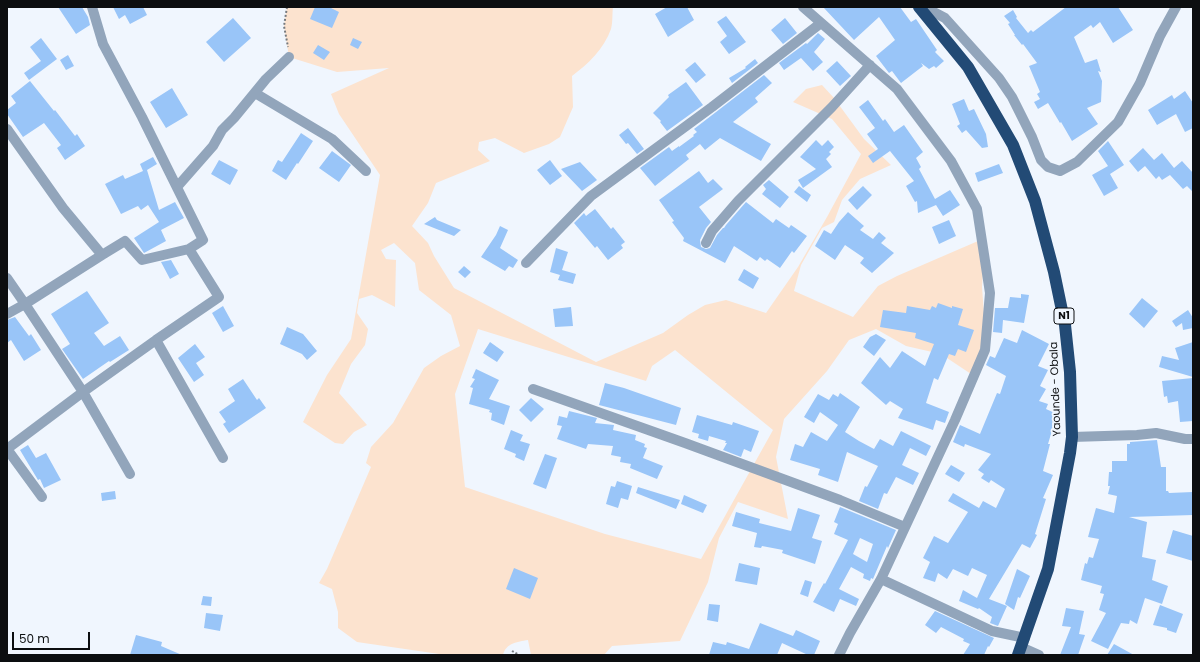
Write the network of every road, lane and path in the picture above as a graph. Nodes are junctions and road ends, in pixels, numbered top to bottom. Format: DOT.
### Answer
graph roads {
  1 [pos="92,7"];
  2 [pos="287,7"];
  3 [pos="803,7"];
  4 [pos="919,7"];
  5 [pos="924,7"];
  6 [pos="1176,7"];
  7 [pos="821,23"];
  8 [pos="289,57"];
  9 [pos="870,65"];
  10 [pos="255,93"];
  11 [pos="7,129"];
  12 [pos="366,170"];
  13 [pos="177,187"];
  14 [pos="706,243"];
  15 [pos="189,249"];
  16 [pos="102,255"];
  17 [pos="526,263"];
  18 [pos="7,278"];
  19 [pos="25,304"];
  20 [pos="7,314"];
  21 [pos="156,340"];
  22 [pos="533,389"];
  23 [pos="83,392"];
  24 [pos="1072,437"];
  25 [pos="1193,439"];
  26 [pos="7,449"];
  27 [pos="223,458"];
  28 [pos="130,474"];
  29 [pos="42,497"];
  30 [pos="905,527"];
  31 [pos="881,579"];
  32 [pos="1021,647"];
  33 [pos="512,651"];
  34 [pos="519,655"];
  35 [pos="839,655"];
  36 [pos="1039,655"];
  1 -- 13 [label="street"];
  2 -- 8 [label="path"];
  3 -- 7 [label="street"];
  4 -- 24 [label="highway, Yaounde - Obala / N1"];
  5 -- 6 [label="street"];
  7 -- 9 [label="street"];
  7 -- 17 [label="street"];
  8 -- 10 [label="street"];
  9 -- 14 [label="street"];
  9 -- 30 [label="street"];
  10 -- 12 [label="street"];
  10 -- 13 [label="street"];
  11 -- 16 [label="street"];
  13 -- 15 [label="street"];
  15 -- 16 [label="street"];
  15 -- 21 [label="street"];
  16 -- 19 [label="street"];
  18 -- 19 [label="street"];
  19 -- 20 [label="street"];
  19 -- 23 [label="street"];
  21 -- 23 [label="street"];
  21 -- 27 [label="street"];
  22 -- 30 [label="street"];
  23 -- 26 [label="street"];
  23 -- 28 [label="street"];
  24 -- 25 [label="street"];
  24 -- 32 [label="highway, Yaounde - Obala / N1"];
  26 -- 29 [label="street"];
  30 -- 31 [label="street"];
  31 -- 32 [label="street"];
  31 -- 35 [label="street"];
  32 -- 36 [label="street"];
  33 -- 34 [label="path"];
}
